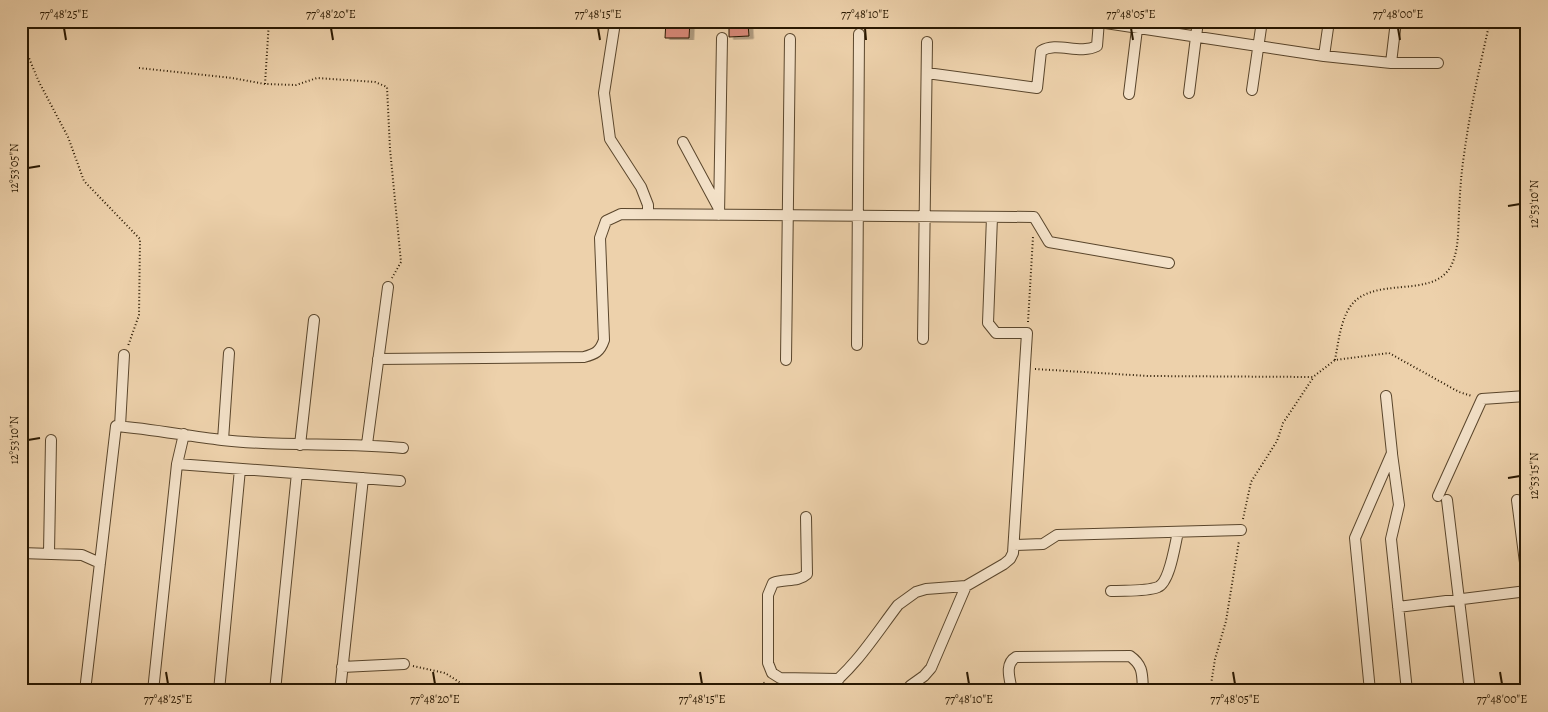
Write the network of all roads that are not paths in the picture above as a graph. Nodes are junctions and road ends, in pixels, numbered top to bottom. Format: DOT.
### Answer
graph roads {
  1 [pos="611,21"];
  2 [pos="1198,21"];
  3 [pos="1262,21"];
  4 [pos="1329,21"];
  5 [pos="1396,21"];
  6 [pos="1099,22"];
  7 [pos="1138,24"];
  8 [pos="859,34"];
  9 [pos="1196,36"];
  10 [pos="722,38"];
  11 [pos="790,39"];
  12 [pos="927,42"];
  13 [pos="1259,46"];
  14 [pos="1324,56"];
  15 [pos="1391,63"];
  16 [pos="1438,63"];
  17 [pos="927,73"];
  18 [pos="1252,90"];
  19 [pos="1189,93"];
  20 [pos="1129,94"];
  21 [pos="683,142"];
  22 [pos="719,211"];
  23 [pos="648,214"];
  24 [pos="788,215"];
  25 [pos="858,216"];
  26 [pos="925,216"];
  27 [pos="992,217"];
  28 [pos="1169,262"];
  29 [pos="388,287"];
  30 [pos="314,320"];
  31 [pos="923,339"];
  32 [pos="856,345"];
  33 [pos="229,353"];
  34 [pos="124,355"];
  35 [pos="378,359"];
  36 [pos="786,360"];
  37 [pos="1386,396"];
  38 [pos="1527,396"];
  39 [pos="120,426"];
  40 [pos="184,434"];
  41 [pos="51,440"];
  42 [pos="222,440"];
  43 [pos="300,444"];
  44 [pos="367,444"];
  45 [pos="403,448"];
  46 [pos="1392,453"];
  47 [pos="178,464"];
  48 [pos="240,468"];
  49 [pos="297,473"];
  50 [pos="363,478"];
  51 [pos="400,481"];
  52 [pos="1517,500"];
  53 [pos="806,517"];
  54 [pos="1241,530"];
  55 [pos="1178,532"];
  56 [pos="1014,545"];
  57 [pos="21,553"];
  58 [pos="49,553"];
  59 [pos="100,563"];
  60 [pos="1527,578"];
  61 [pos="966,586"];
  62 [pos="1111,591"];
  63 [pos="1527,591"];
  64 [pos="1459,599"];
  65 [pos="1398,607"];
  66 [pos="404,664"];
  67 [pos="342,667"];
  68 [pos="839,679"];
  69 [pos="85,691"];
  70 [pos="153,691"];
  71 [pos="219,691"];
  72 [pos="274,691"];
  73 [pos="340,691"];
  74 [pos="824,691"];
  75 [pos="910,691"];
  76 [pos="1012,691"];
  77 [pos="1143,691"];
  78 [pos="1370,691"];
  79 [pos="1407,691"];
  80 [pos="1470,691"];
  1 -- 23 [label="street"];
  2 -- 9 [label="street"];
  3 -- 13 [label="street"];
  4 -- 14 [label="street"];
  5 -- 15 [label="street"];
  6 -- 7 [label="street"];
  6 -- 17 [label="street"];
  7 -- 9 [label="street"];
  7 -- 20 [label="street"];
  8 -- 25 [label="street"];
  9 -- 13 [label="street"];
  9 -- 19 [label="street"];
  10 -- 22 [label="street"];
  11 -- 24 [label="street"];
  12 -- 17 [label="street"];
  13 -- 14 [label="street"];
  13 -- 18 [label="street"];
  14 -- 15 [label="street"];
  15 -- 16 [label="street"];
  17 -- 26 [label="street"];
  21 -- 22 [label="street"];
  22 -- 23 [label="street"];
  22 -- 24 [label="street"];
  23 -- 35 [label="street"];
  24 -- 25 [label="street"];
  24 -- 36 [label="street"];
  25 -- 26 [label="street"];
  25 -- 32 [label="street"];
  26 -- 27 [label="street"];
  26 -- 31 [label="street"];
  27 -- 28 [label="street"];
  27 -- 56 [label="street"];
  29 -- 35 [label="street"];
  30 -- 43 [label="street"];
  33 -- 42 [label="street"];
  34 -- 39 [label="street"];
  35 -- 44 [label="street"];
  37 -- 46 [label="street"];
  38 -- 64 [label="street"];
  39 -- 40 [label="street"];
  39 -- 59 [label="street"];
  40 -- 42 [label="street"];
  40 -- 47 [label="street"];
  41 -- 58 [label="street"];
  42 -- 43 [label="street"];
  43 -- 44 [label="street"];
  44 -- 45 [label="street"];
  46 -- 65 [label="street"];
  46 -- 78 [label="street"];
  47 -- 48 [label="street"];
  47 -- 70 [label="street"];
  48 -- 49 [label="street"];
  48 -- 71 [label="street"];
  49 -- 50 [label="street"];
  49 -- 72 [label="street"];
  50 -- 51 [label="street"];
  50 -- 67 [label="street"];
  52 -- 60 [label="street"];
  53 -- 68 [label="street"];
  54 -- 55 [label="street"];
  55 -- 56 [label="street"];
  55 -- 62 [label="street"];
  56 -- 61 [label="street"];
  57 -- 58 [label="street"];
  58 -- 59 [label="street"];
  59 -- 69 [label="street"];
  61 -- 68 [label="street"];
  61 -- 75 [label="street"];
  63 -- 64 [label="street"];
  64 -- 65 [label="street"];
  64 -- 80 [label="street"];
  65 -- 79 [label="street"];
  66 -- 67 [label="street"];
  67 -- 73 [label="street"];
  68 -- 74 [label="street"];
  76 -- 77 [label="street"];
}
